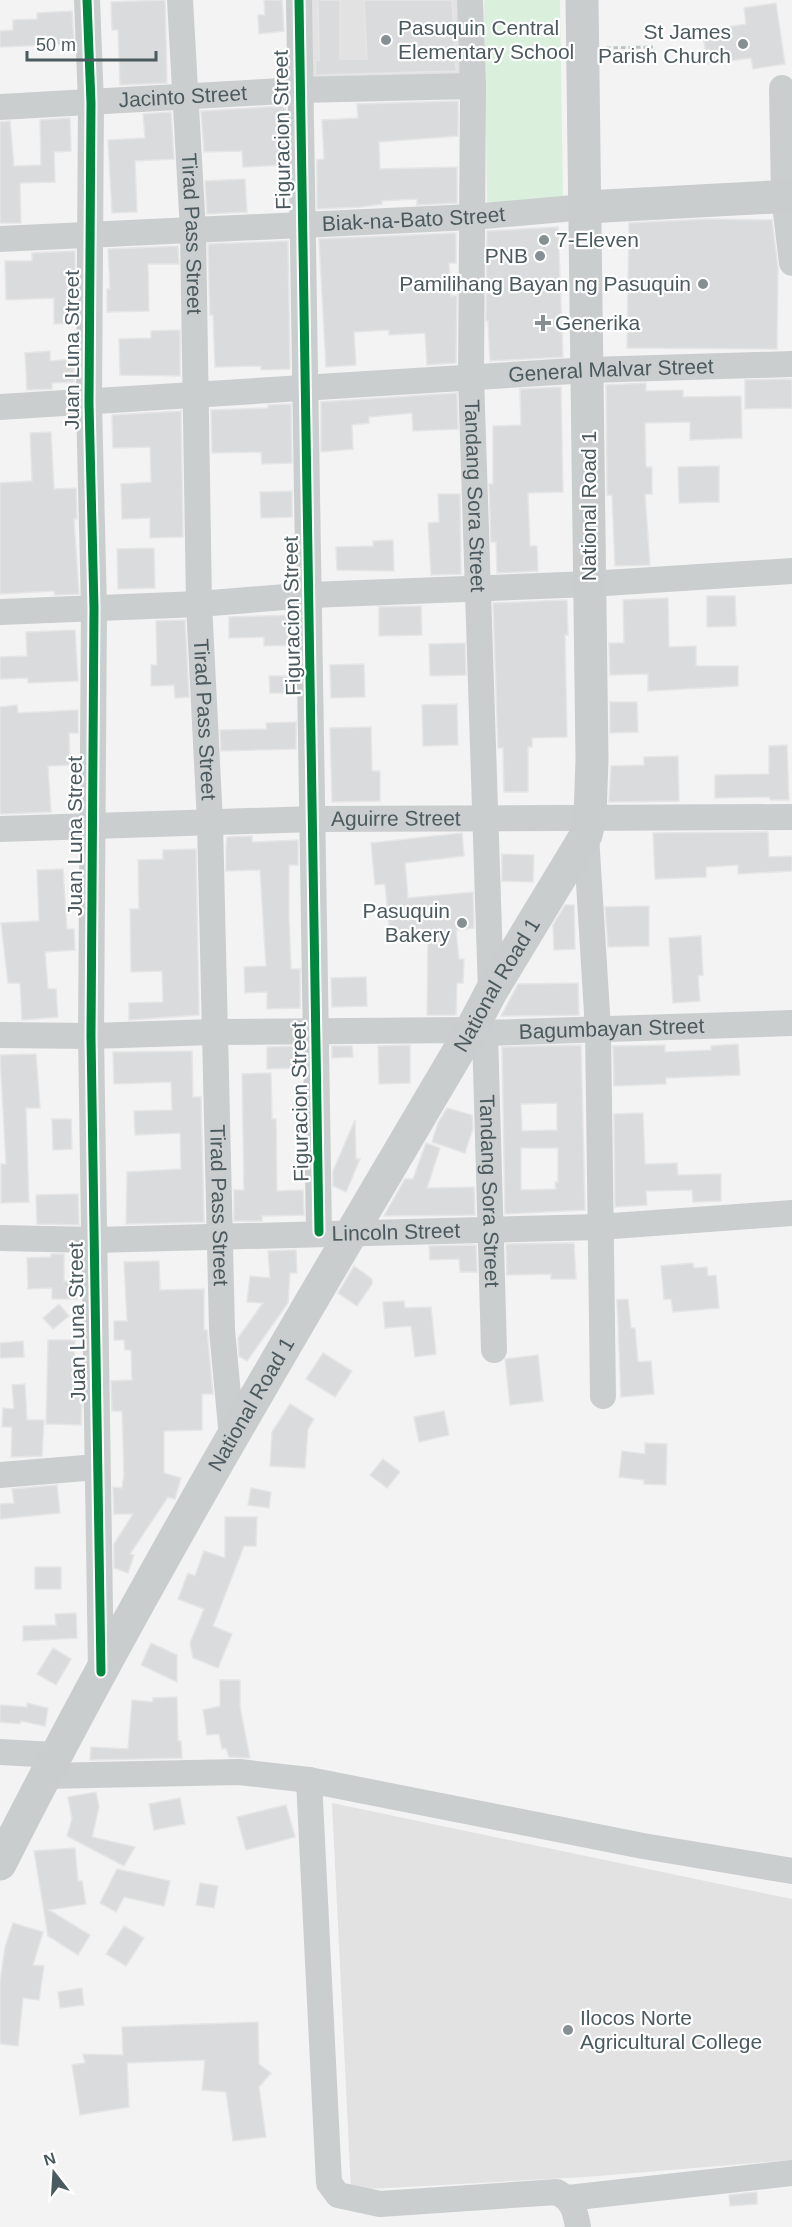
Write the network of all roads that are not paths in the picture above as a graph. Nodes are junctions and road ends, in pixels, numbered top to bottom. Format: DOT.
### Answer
graph roads {
  1 [pos="87,0"];
  2 [pos="180,0"];
  3 [pos="298,0"];
  4 [pos="470,0"];
  5 [pos="582,0"];
  6 [pos="473,86"];
  7 [pos="782,88"];
  8 [pos="300,90"];
  9 [pos="186,98"];
  10 [pos="90,103"];
  11 [pos="0,107"];
  12 [pos="788,196"];
  13 [pos="586,207"];
  14 [pos="472,217"];
  15 [pos="302,226"];
  16 [pos="193,231"];
  17 [pos="90,235"];
  18 [pos="0,239"];
  19 [pos="792,263"];
  20 [pos="792,364"];
  21 [pos="588,369"];
  22 [pos="471,377"];
  23 [pos="304,389"];
  24 [pos="196,396"];
  25 [pos="89,403"];
  26 [pos="0,407"];
  27 [pos="792,571"];
  28 [pos="590,584"];
  29 [pos="479,587"];
  30 [pos="310,595"];
  31 [pos="199,604"];
  32 [pos="94,608"];
  33 [pos="0,612"];
  34 [pos="792,817"];
  35 [pos="484,818"];
  36 [pos="314,819"];
  37 [pos="210,822"];
  38 [pos="588,827"];
  39 [pos="94,828"];
  40 [pos="0,829"];
  41 [pos="491,992"];
  42 [pos="792,1023"];
  43 [pos="598,1029"];
  44 [pos="478,1031"];
  45 [pos="214,1032"];
  46 [pos="317,1032"];
  47 [pos="0,1035"];
  48 [pos="91,1036"];
  49 [pos="792,1213"];
  50 [pos="599,1227"];
  51 [pos="489,1228"];
  52 [pos="319,1232"];
  53 [pos="222,1234"];
  54 [pos="352,1234"];
  55 [pos="0,1238"];
  56 [pos="94,1240"];
  57 [pos="494,1350"];
  58 [pos="603,1396"];
  59 [pos="232,1438"];
  60 [pos="97,1467"];
  61 [pos="0,1475"];
  62 [pos="101,1672"];
  63 [pos="0,1752"];
  64 [pos="50,1766"];
  65 [pos="309,1780"];
  66 [pos="0,1864"];
  67 [pos="792,1871"];
  68 [pos="792,2173"];
  69 [pos="568,2198"];
  70 [pos="578,2227"];
  1 -- 10 [label="street, Juan Luna Street"];
  2 -- 9 [label="street, Tirad Pass Street"];
  3 -- 8 [label="street, Figuracion Street"];
  4 -- 6 [label="street, Tandang Sora Street"];
  5 -- 13 [label="main road, National Road 1"];
  6 -- 8 [label="street, Jacinto Street"];
  6 -- 14 [label="street, Tandang Sora Street"];
  7 -- 12 [label="street"];
  8 -- 9 [label="street, Jacinto Street"];
  8 -- 15 [label="street, Figuracion Street"];
  9 -- 10 [label="street, Jacinto Street"];
  9 -- 16 [label="street, Tirad Pass Street"];
  10 -- 11 [label="street, Jacinto Street"];
  10 -- 17 [label="street, Juan Luna Street"];
  12 -- 13 [label="main road, Biak-na-Bato Street"];
  12 -- 19 [label="street"];
  13 -- 14 [label="street, Biak-na-Bato Street"];
  13 -- 21 [label="main road, National Road 1"];
  14 -- 15 [label="street, Biak-na-Bato Street"];
  14 -- 22 [label="street, Tandang Sora Street"];
  15 -- 16 [label="street, Biak-na-Bato Street"];
  15 -- 23 [label="street, Figuracion Street"];
  16 -- 17 [label="street, Biak-na-Bato Street"];
  16 -- 24 [label="street, Tirad Pass Street"];
  17 -- 18 [label="street, Biak-na-Bato Street"];
  17 -- 25 [label="street, Juan Luna Street"];
  20 -- 21 [label="street, General Malvar Street"];
  21 -- 22 [label="street, General Malvar Street"];
  21 -- 28 [label="main road, National Road 1"];
  22 -- 23 [label="street, General Malvar Street"];
  22 -- 29 [label="street, Tandang Sora Street"];
  23 -- 24 [label="street, General Malvar Street"];
  23 -- 30 [label="street, Figuracion Street"];
  24 -- 25 [label="street, General Malvar Street"];
  24 -- 31 [label="street, Tirad Pass Street"];
  25 -- 26 [label="street, General Malvar Street"];
  25 -- 32 [label="street, Juan Luna Street"];
  27 -- 28 [label="street"];
  28 -- 29 [label="street"];
  28 -- 38 [label="main road, National Road 1"];
  29 -- 30 [label="street"];
  29 -- 35 [label="street, Tandang Sora Street"];
  30 -- 31 [label="street"];
  30 -- 36 [label="street, Figuracion Street"];
  31 -- 32 [label="street"];
  31 -- 37 [label="street, Tirad Pass Street"];
  32 -- 33 [label="street"];
  32 -- 39 [label="street, Juan Luna Street"];
  34 -- 38 [label="street, Aguirre Street"];
  35 -- 36 [label="street, Aguirre Street"];
  35 -- 38 [label="street, Aguirre Street"];
  35 -- 41 [label="street, Tandang Sora Street"];
  36 -- 37 [label="street, Aguirre Street"];
  36 -- 46 [label="street, Figuracion Street"];
  37 -- 39 [label="street, Aguirre Street"];
  37 -- 45 [label="street, Tirad Pass Street"];
  38 -- 41 [label="main road, National Road 1"];
  38 -- 43 [label="street"];
  39 -- 40 [label="street, Aguirre Street"];
  39 -- 48 [label="street, Juan Luna Street"];
  41 -- 44 [label="main road, National Road 1"];
  42 -- 43 [label="street, Bagumbayan Street"];
  43 -- 44 [label="street, Bagumbayan Street"];
  43 -- 50 [label="street"];
  44 -- 46 [label="street, Bagumbayan Street"];
  44 -- 51 [label="street, Tandang Sora Street"];
  44 -- 54 [label="main road, National Road 1"];
  45 -- 46 [label="street, Bagumbayan Street"];
  45 -- 48 [label="street, Bagumbayan Street"];
  45 -- 53 [label="street, Tirad Pass Street"];
  46 -- 52 [label="street, Figuracion Street"];
  47 -- 48 [label="street, Bagumbayan Street"];
  48 -- 56 [label="street, Juan Luna Street"];
  49 -- 50 [label="street, Lincoln Street"];
  50 -- 51 [label="street, Lincoln Street"];
  50 -- 58 [label="street"];
  51 -- 54 [label="street, Lincoln Street"];
  51 -- 57 [label="street, Tandang Sora Street"];
  52 -- 53 [label="street, Lincoln Street"];
  52 -- 54 [label="street, Lincoln Street"];
  53 -- 56 [label="street, Lincoln Street"];
  53 -- 59 [label="street, Tirad Pass Street"];
  54 -- 59 [label="main road, National Road 1"];
  55 -- 56 [label="street, Lincoln Street"];
  56 -- 60 [label="street, Juan Luna Street"];
  59 -- 62 [label="main road, National Road 1"];
  60 -- 61 [label="street"];
  60 -- 62 [label="street, Juan Luna Street"];
  62 -- 64 [label="main road, National Road 1"];
  63 -- 64 [label="street"];
  64 -- 65 [label="street"];
  64 -- 66 [label="main road, National Road 1"];
  65 -- 67 [label="street"];
  65 -- 69 [label="street"];
  68 -- 69 [label="street"];
  69 -- 70 [label="street"];
}
